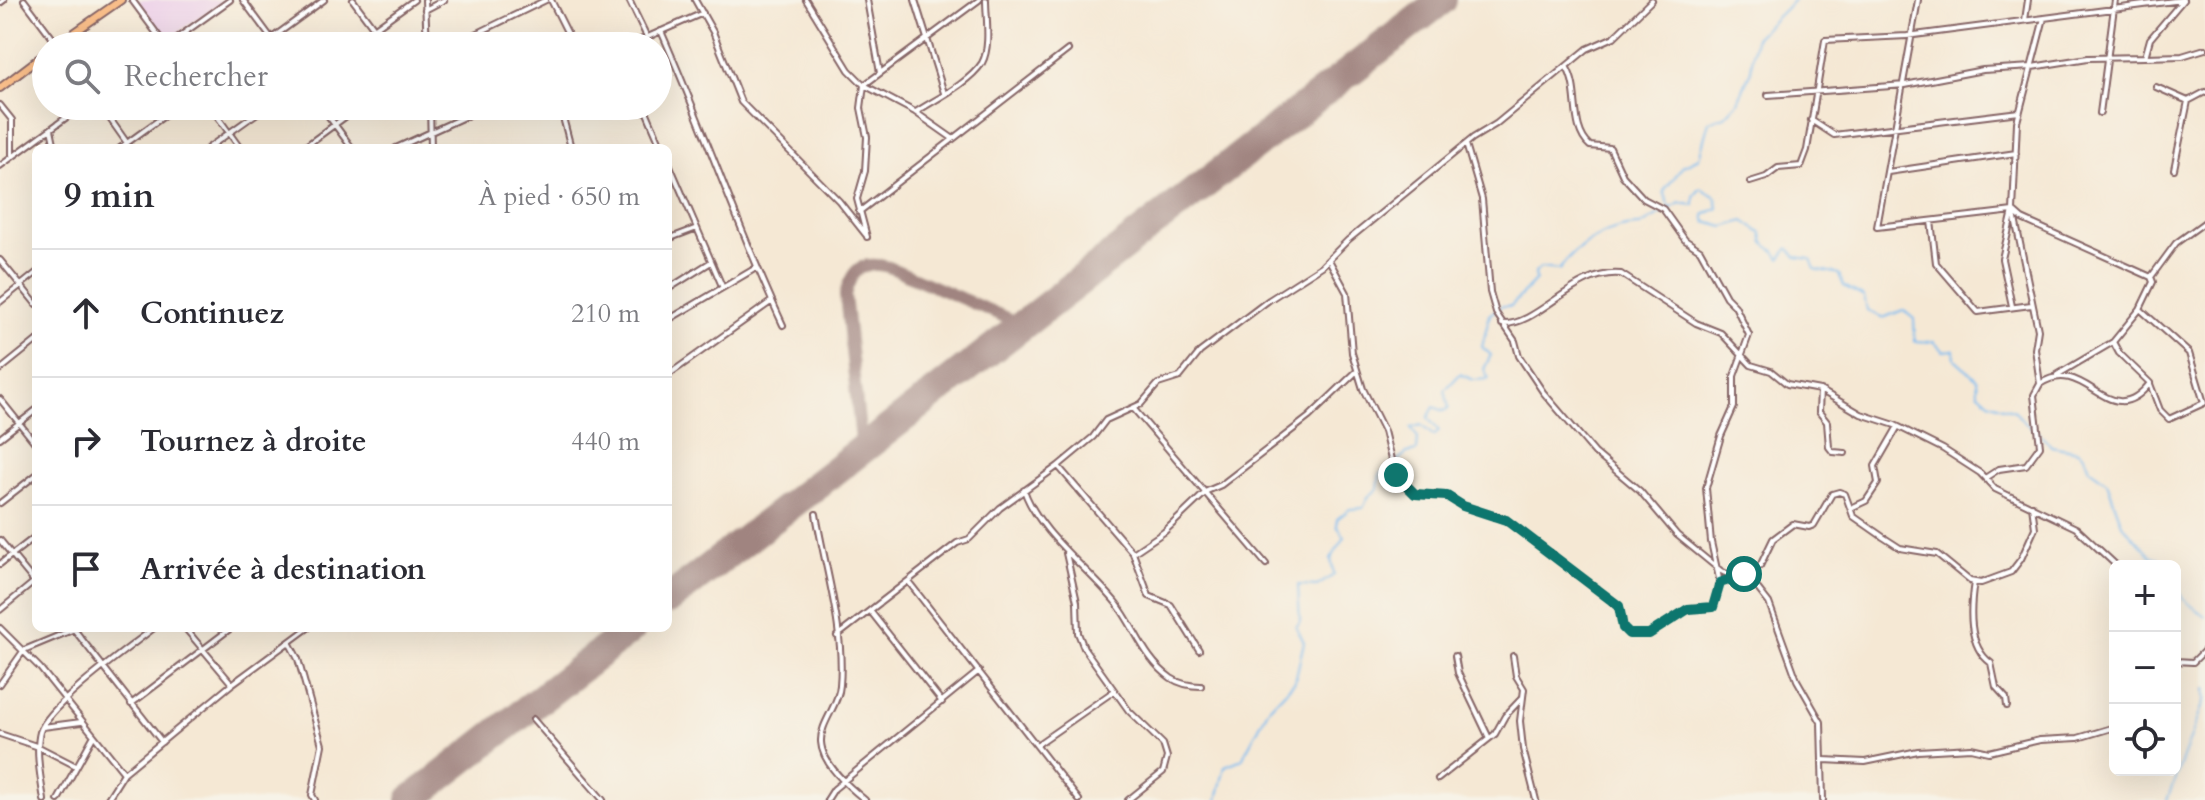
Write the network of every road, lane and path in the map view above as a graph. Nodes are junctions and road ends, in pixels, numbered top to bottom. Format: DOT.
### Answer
graph roads {
  1 [pos="24,0"];
  2 [pos="121,0"];
  3 [pos="132,0"];
  4 [pos="230,0"];
  5 [pos="243,0"];
  6 [pos="324,0"];
  7 [pos="353,0"];
  8 [pos="414,0"];
  9 [pos="425,0"];
  10 [pos="444,0"];
  11 [pos="548,0"];
  12 [pos="629,0"];
  13 [pos="695,0"];
  14 [pos="806,0"];
  15 [pos="867,0"];
  16 [pos="915,0"];
  17 [pos="979,0"];
  18 [pos="986,0"];
  19 [pos="1652,0"];
  20 [pos="1918,0"];
  21 [pos="2028,0"];
  22 [pos="2115,0"];
  23 [pos="2182,0"];
  24 [pos="2113,9"];
  25 [pos="425,10"];
  26 [pos="703,13"];
  27 [pos="2044,18"];
  28 [pos="2025,20"];
  29 [pos="374,29"];
  30 [pos="661,31"];
  31 [pos="47,32"];
  32 [pos="76,32"];
  33 [pos="156,32"];
  34 [pos="185,32"];
  35 [pos="266,32"];
  36 [pos="281,32"];
  37 [pos="370,32"];
  38 [pos="376,32"];
  39 [pos="426,32"];
  40 [pos="481,32"];
  41 [pos="566,32"];
  42 [pos="645,32"];
  43 [pos="1914,35"];
  44 [pos="925,40"];
  45 [pos="2205,49"];
  46 [pos="1068,50"];
  47 [pos="672,57"];
  48 [pos="2145,57"];
  49 [pos="2107,58"];
  50 [pos="32,64"];
  51 [pos="2032,67"];
  52 [pos="1567,68"];
  53 [pos="880,73"];
  54 [pos="864,85"];
  55 [pos="1905,85"];
  56 [pos="2156,87"];
  57 [pos="0,88"];
  58 [pos="1815,92"];
  59 [pos="2205,92"];
  60 [pos="945,94"];
  61 [pos="1768,95"];
  62 [pos="2188,101"];
  63 [pos="0,105"];
  64 [pos="915,112"];
  65 [pos="2019,112"];
  66 [pos="2100,113"];
  67 [pos="1810,119"];
  68 [pos="63,120"];
  69 [pos="111,120"];
  70 [pos="159,120"];
  71 [pos="220,120"];
  72 [pos="247,120"];
  73 [pos="331,120"];
  74 [pos="342,120"];
  75 [pos="431,120"];
  76 [pos="456,120"];
  77 [pos="564,120"];
  78 [pos="650,120"];
  79 [pos="335,125"];
  80 [pos="51,129"];
  81 [pos="1896,129"];
  82 [pos="431,131"];
  83 [pos="229,133"];
  84 [pos="952,138"];
  85 [pos="127,143"];
  86 [pos="54,144"];
  87 [pos="214,144"];
  88 [pos="237,144"];
  89 [pos="309,144"];
  90 [pos="349,144"];
  91 [pos="404,144"];
  92 [pos="431,144"];
  93 [pos="570,144"];
  94 [pos="660,144"];
  95 [pos="1466,144"];
  96 [pos="2016,153"];
  97 [pos="12,156"];
  98 [pos="0,166"];
  99 [pos="2174,169"];
  100 [pos="672,170"];
  101 [pos="1888,172"];
  102 [pos="1750,182"];
  103 [pos="2013,211"];
  104 [pos="859,212"];
  105 [pos="1931,221"];
  106 [pos="2205,222"];
  107 [pos="697,228"];
  108 [pos="672,237"];
  109 [pos="0,260"];
  110 [pos="1329,260"];
  111 [pos="711,262"];
  112 [pos="756,268"];
  113 [pos="32,276"];
  114 [pos="2151,277"];
  115 [pos="20,285"];
  116 [pos="672,286"];
  117 [pos="722,286"];
  118 [pos="32,299"];
  119 [pos="772,301"];
  120 [pos="0,302"];
  121 [pos="2031,305"];
  122 [pos="2012,306"];
  123 [pos="2140,309"];
  124 [pos="672,317"];
  125 [pos="1502,324"];
  126 [pos="783,325"];
  127 [pos="2113,342"];
  128 [pos="32,344"];
  129 [pos="1740,354"];
  130 [pos="0,370"];
  131 [pos="1357,371"];
  132 [pos="672,372"];
  133 [pos="2056,376"];
  134 [pos="2150,383"];
  135 [pos="2040,384"];
  136 [pos="1820,390"];
  137 [pos="0,399"];
  138 [pos="2204,403"];
  139 [pos="1133,408"];
  140 [pos="32,413"];
  141 [pos="19,423"];
  142 [pos="1898,427"];
  143 [pos="0,438"];
  144 [pos="32,439"];
  145 [pos="1845,453"];
  146 [pos="1058,466"];
  147 [pos="32,478"];
  148 [pos="1985,478"];
  149 [pos="1024,490"];
  150 [pos="1207,491"];
  151 [pos="0,503"];
  152 [pos="2032,506"];
  153 [pos="1851,508"];
  154 [pos="816,514"];
  155 [pos="32,539"];
  156 [pos="0,540"];
  157 [pos="1066,553"];
  158 [pos="1133,553"];
  159 [pos="12,555"];
  160 [pos="2111,560"];
  161 [pos="0,564"];
  162 [pos="1266,564"];
  163 [pos="1719,569"];
  164 [pos="1736,576"];
  165 [pos="32,579"];
  166 [pos="908,581"];
  167 [pos="1974,582"];
  168 [pos="1720,583"];
  169 [pos="32,585"];
  170 [pos="0,610"];
  171 [pos="871,612"];
  172 [pos="0,628"];
  173 [pos="68,632"];
  174 [pos="77,632"];
  175 [pos="149,632"];
  176 [pos="188,632"];
  177 [pos="226,632"];
  178 [pos="297,632"];
  179 [pos="837,636"];
  180 [pos="289,642"];
  181 [pos="203,649"];
  182 [pos="24,650"];
  183 [pos="1199,650"];
  184 [pos="2205,650"];
  185 [pos="1455,656"];
  186 [pos="1513,656"];
  187 [pos="2181,661"];
  188 [pos="104,668"];
  189 [pos="979,671"];
  190 [pos="0,684"];
  191 [pos="232,684"];
  192 [pos="1201,686"];
  193 [pos="1114,691"];
  194 [pos="1523,697"];
  195 [pos="65,700"];
  196 [pos="942,702"];
  197 [pos="131,704"];
  198 [pos="2007,706"];
  199 [pos="533,719"];
  200 [pos="81,722"];
  201 [pos="43,727"];
  202 [pos="2109,729"];
  203 [pos="0,734"];
  204 [pos="93,737"];
  205 [pos="1489,738"];
  206 [pos="162,742"];
  207 [pos="1038,744"];
  208 [pos="39,747"];
  209 [pos="1824,760"];
  210 [pos="76,766"];
  211 [pos="124,773"];
  212 [pos="1438,779"];
  213 [pos="844,782"];
  214 [pos="44,800"];
  215 [pos="58,800"];
  216 [pos="107,800"];
  217 [pos="315,800"];
  218 [pos="603,800"];
  219 [pos="827,800"];
  220 [pos="865,800"];
  221 [pos="1079,800"];
  222 [pos="1128,800"];
  223 [pos="1536,800"];
  224 [pos="1823,800"];
  1 -- 31 [label="street"];
  2 -- 32 [label="main road"];
  3 -- 33 [label="street"];
  4 -- 34 [label="street"];
  5 -- 35 [label="street"];
  6 -- 36 [label="street"];
  7 -- 29 [label="street"];
  8 -- 29 [label="street"];
  9 -- 25 [label="street"];
  10 -- 25 [label="street"];
  11 -- 40 [label="street"];
  11 -- 41 [label="street"];
  12 -- 42 [label="street"];
  13 -- 26 [label="street"];
  14 -- 54 [label="street"];
  15 -- 53 [label="street"];
  16 -- 44 [label="street"];
  17 -- 44 [label="street"];
  18 -- 60 [label="street"];
  19 -- 52 [label="street"];
  20 -- 43 [label="street"];
  21 -- 28 [label="street"];
  22 -- 24 [label="street"];
  23 -- 24 [label="street"];
  23 -- 48 [label="street"];
  24 -- 27 [label="street"];
  24 -- 49 [label="street"];
  25 -- 39 [label="street"];
  26 -- 30 [label="street"];
  26 -- 104 [label="street"];
  27 -- 28 [label="street"];
  27 -- 51 [label="street"];
  28 -- 43 [label="street"];
  29 -- 37 [label="street"];
  29 -- 38 [label="street"];
  43 -- 55 [label="street"];
  43 -- 58 [label="street"];
  44 -- 53 [label="street"];
  44 -- 60 [label="street"];
  45 -- 48 [label="street"];
  46 -- 84 [label="street"];
  47 -- 112 [label="street"];
  48 -- 49 [label="street"];
  49 -- 51 [label="street"];
  49 -- 66 [label="street"];
  50 -- 57 [label="main road"];
  51 -- 55 [label="street"];
  51 -- 65 [label="street"];
  52 -- 95 [label="street"];
  52 -- 129 [label="street"];
  53 -- 54 [label="street"];
  54 -- 64 [label="street"];
  54 -- 104 [label="street"];
  55 -- 58 [label="street"];
  55 -- 81 [label="street"];
  56 -- 62 [label="street"];
  58 -- 61 [label="street"];
  58 -- 67 [label="street"];
  59 -- 62 [label="street"];
  60 -- 64 [label="street"];
  62 -- 99 [label="street"];
  63 -- 97 [label="street"];
  64 -- 84 [label="street"];
  65 -- 81 [label="street"];
  65 -- 96 [label="street"];
  67 -- 81 [label="street"];
  67 -- 102 [label="street"];
  68 -- 80 [label="street"];
  69 -- 85 [label="street"];
  70 -- 85 [label="street"];
  71 -- 83 [label="street"];
  72 -- 83 [label="street"];
  73 -- 79 [label="street"];
  74 -- 79 [label="street"];
  75 -- 82 [label="street"];
  76 -- 82 [label="street"];
  77 -- 93 [label="street"];
  78 -- 94 [label="street"];
  79 -- 89 [label="street"];
  79 -- 90 [label="street"];
  80 -- 86 [label="street"];
  80 -- 97 [label="street"];
  81 -- 101 [label="street"];
  82 -- 91 [label="street"];
  82 -- 92 [label="street"];
  83 -- 87 [label="street"];
  83 -- 88 [label="street"];
  84 -- 104 [label="street"];
  95 -- 110 [label="street"];
  95 -- 125 [label="street"];
  96 -- 101 [label="street"];
  96 -- 103 [label="street"];
  97 -- 98 [label="street"];
  100 -- 107 [label="street"];
  101 -- 105 [label="street"];
  103 -- 105 [label="street"];
  103 -- 114 [label="street"];
  103 -- 121 [label="street"];
  103 -- 122 [label="street"];
  105 -- 122 [label="street"];
  106 -- 114 [label="street"];
  107 -- 108 [label="street"];
  107 -- 111 [label="street"];
  109 -- 115 [label="street"];
  110 -- 131 [label="street"];
  110 -- 139 [label="street"];
  111 -- 116 [label="street"];
  111 -- 117 [label="street"];
  112 -- 117 [label="street"];
  112 -- 119 [label="street"];
  113 -- 115 [label="street"];
  114 -- 123 [label="street"];
  115 -- 118 [label="street"];
  115 -- 120 [label="street"];
  117 -- 124 [label="street"];
  119 -- 126 [label="street"];
  119 -- 132 [label="street"];
  121 -- 122 [label="street"];
  121 -- 135 [label="street"];
  123 -- 127 [label="street"];
  123 -- 138 [label="street"];
  125 -- 129 [label="street"];
  125 -- 163 [label="street"];
  127 -- 133 [label="street"];
  127 -- 134 [label="street"];
  128 -- 130 [label="street"];
  129 -- 136 [label="street"];
  129 -- 163 [label="street"];
  131 -- 150 [label="street"];
  131 -- 168 [label="street"];
  133 -- 134 [label="street"];
  133 -- 135 [label="street"];
  134 -- 138 [label="street"];
  135 -- 148 [label="street"];
  136 -- 142 [label="street"];
  136 -- 145 [label="street"];
  137 -- 141 [label="street"];
  139 -- 146 [label="street"];
  139 -- 150 [label="street"];
  140 -- 141 [label="street"];
  141 -- 143 [label="street"];
  141 -- 144 [label="street"];
  142 -- 148 [label="street"];
  142 -- 153 [label="street"];
  146 -- 149 [label="street"];
  146 -- 158 [label="street"];
  147 -- 151 [label="street"];
  148 -- 152 [label="street"];
  149 -- 157 [label="street"];
  149 -- 166 [label="street"];
  150 -- 158 [label="street"];
  150 -- 162 [label="street"];
  152 -- 160 [label="street"];
  152 -- 167 [label="street"];
  153 -- 164 [label="street"];
  153 -- 167 [label="street"];
  154 -- 179 [label="street"];
  155 -- 159 [label="street"];
  156 -- 159 [label="street"];
  157 -- 192 [label="street"];
  157 -- 193 [label="street"];
  158 -- 183 [label="street"];
  159 -- 161 [label="street"];
  159 -- 165 [label="street"];
  163 -- 164 [label="street"];
  163 -- 168 [label="street"];
  164 -- 168 [label="street"];
  164 -- 209 [label="street"];
  166 -- 171 [label="street"];
  166 -- 189 [label="street"];
  167 -- 198 [label="street"];
  169 -- 170 [label="street"];
  171 -- 179 [label="street"];
  171 -- 196 [label="street"];
  172 -- 182 [label="street"];
  173 -- 182 [label="street"];
  174 -- 188 [label="street"];
  175 -- 188 [label="street"];
  176 -- 181 [label="street"];
  177 -- 181 [label="street"];
  178 -- 180 [label="street"];
  179 -- 213 [label="street"];
  180 -- 191 [label="street"];
  180 -- 217 [label="street"];
  181 -- 191 [label="street"];
  181 -- 197 [label="street"];
  182 -- 190 [label="street"];
  182 -- 195 [label="street"];
  184 -- 187 [label="street"];
  185 -- 205 [label="street"];
  186 -- 194 [label="street"];
  188 -- 195 [label="street"];
  188 -- 197 [label="street"];
  189 -- 196 [label="street"];
  189 -- 207 [label="street"];
  191 -- 206 [label="street"];
  193 -- 207 [label="street"];
  193 -- 222 [label="street"];
  194 -- 205 [label="street"];
  194 -- 223 [label="street"];
  195 -- 200 [label="street"];
  195 -- 201 [label="street"];
  196 -- 213 [label="street"];
  197 -- 206 [label="street"];
  199 -- 218 [label="street"];
  200 -- 201 [label="street"];
  200 -- 204 [label="street"];
  201 -- 208 [label="street"];
  202 -- 209 [label="street"];
  203 -- 208 [label="street"];
  204 -- 210 [label="street"];
  204 -- 211 [label="street"];
  205 -- 212 [label="street"];
  206 -- 211 [label="street"];
  207 -- 221 [label="street"];
  208 -- 210 [label="street"];
  208 -- 214 [label="street"];
  209 -- 224 [label="street"];
  210 -- 215 [label="street"];
  211 -- 216 [label="street"];
  213 -- 219 [label="street"];
  213 -- 220 [label="street"];
}
